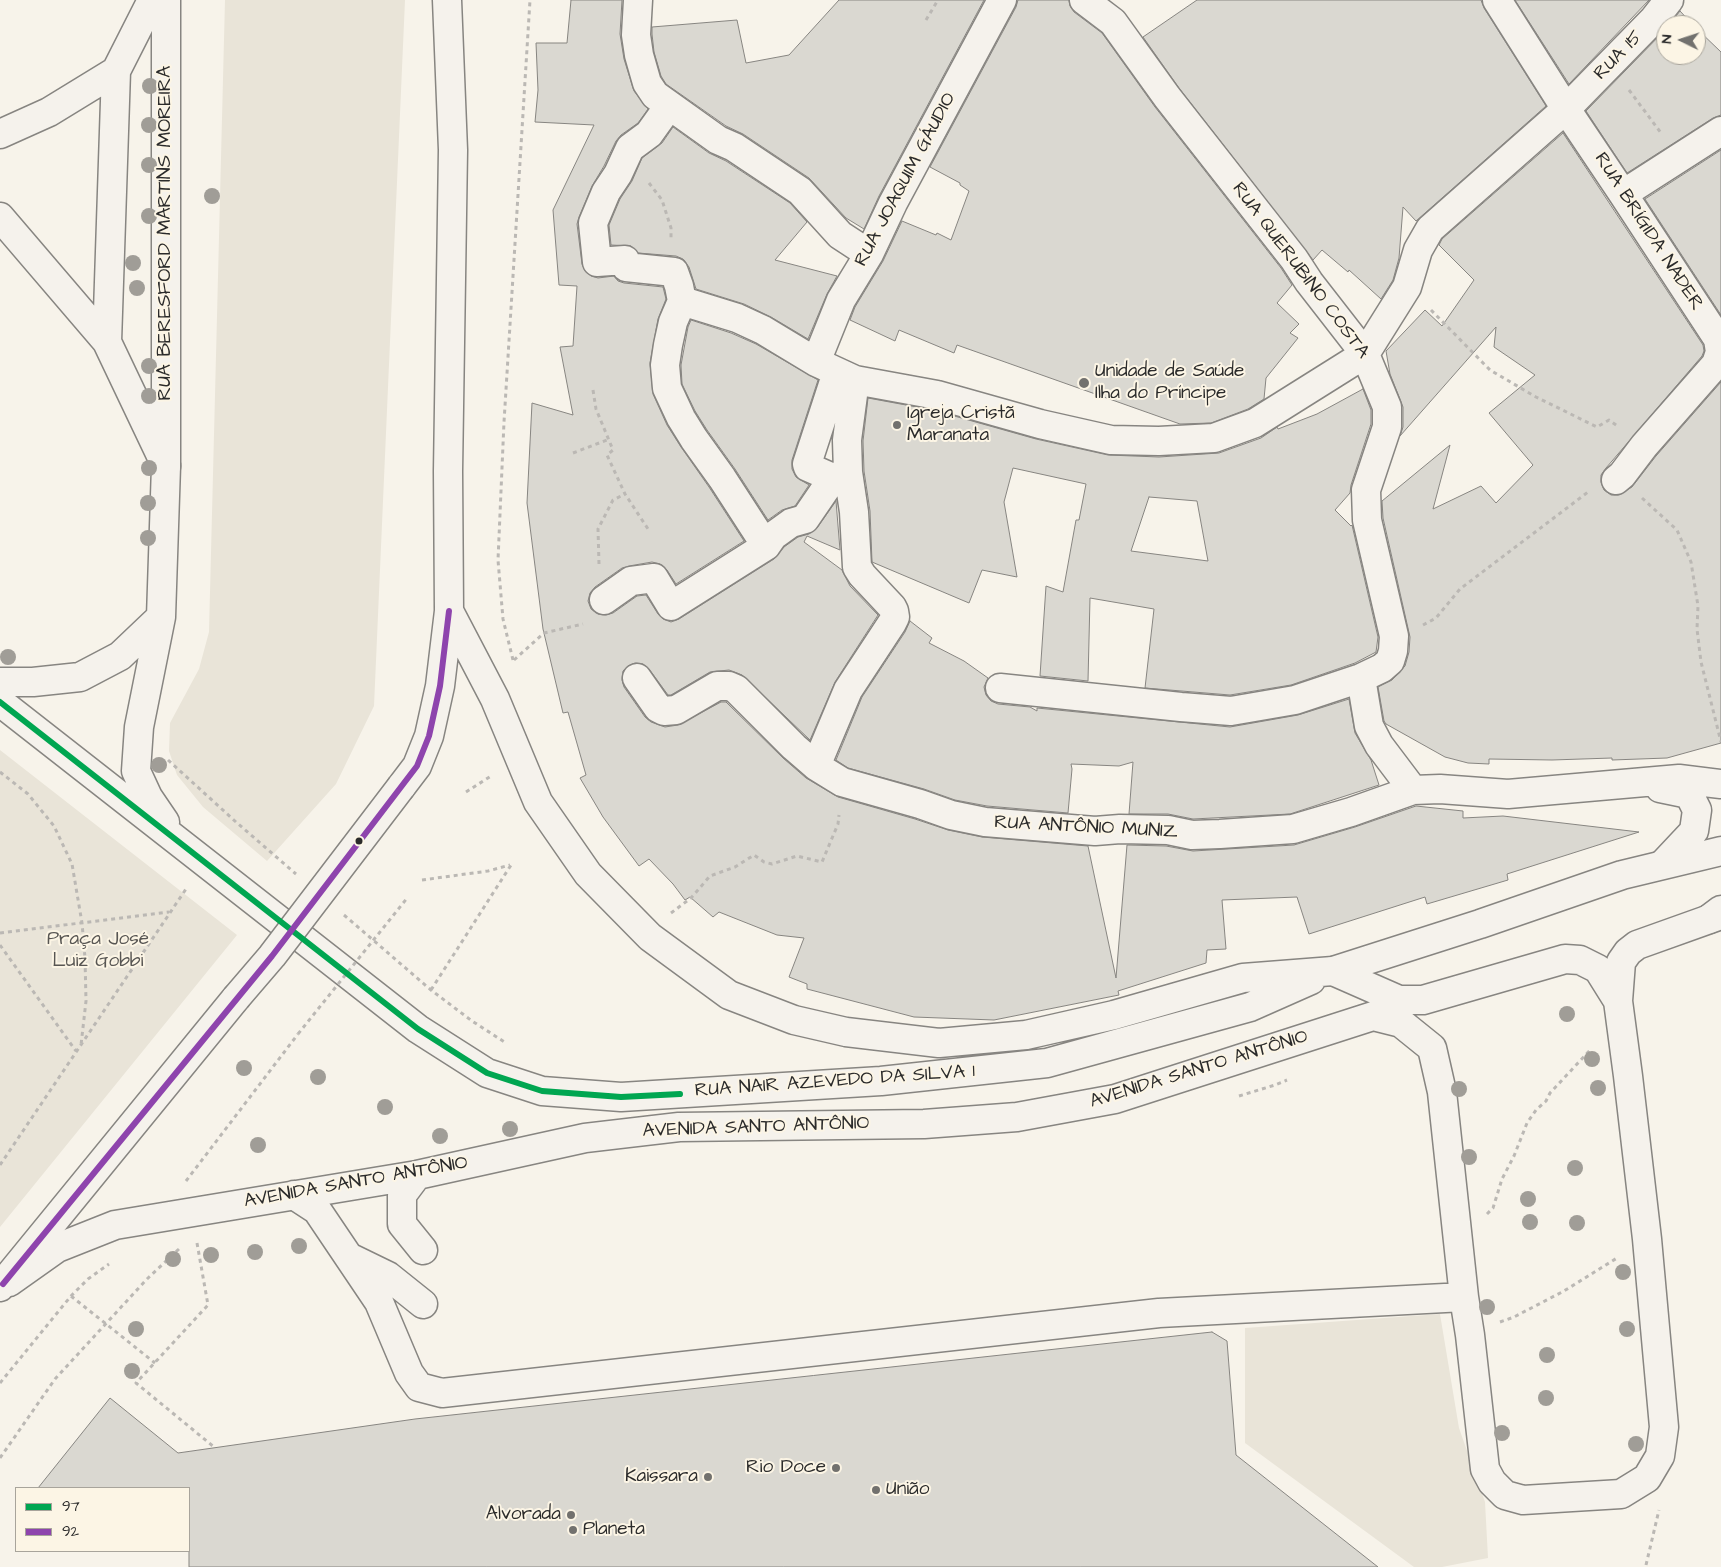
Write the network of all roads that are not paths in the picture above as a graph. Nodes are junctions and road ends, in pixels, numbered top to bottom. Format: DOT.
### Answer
graph roads {
  1 [pos="152,0"];
  2 [pos="166,0"];
  3 [pos="447,0"];
  4 [pos="638,0"];
  5 [pos="1002,0"];
  6 [pos="1497,0"];
  7 [pos="1669,0"];
  8 [pos="1097,3"];
  9 [pos="116,71"];
  10 [pos="669,106"];
  11 [pos="1566,110"];
  12 [pos="1721,131"];
  13 [pos="0,134"];
  14 [pos="1624,194"];
  15 [pos="0,216"];
  16 [pos="869,254"];
  17 [pos="682,300"];
  18 [pos="107,342"];
  19 [pos="1364,354"];
  20 [pos="836,371"];
  21 [pos="166,466"];
  22 [pos="841,475"];
  23 [pos="1619,477"];
  24 [pos="766,546"];
  25 [pos="604,600"];
  26 [pos="449,611"];
  27 [pos="161,617"];
  28 [pos="637,678"];
  29 [pos="1361,678"];
  30 [pos="0,682"];
  31 [pos="1000,688"];
  32 [pos="0,702"];
  33 [pos="816,766"];
  34 [pos="1626,784"];
  35 [pos="1721,784"];
  36 [pos="1413,790"];
  37 [pos="175,838"];
  38 [pos="1721,851"];
  39 [pos="1663,864"];
  40 [pos="1717,915"];
  41 [pos="1333,970"];
  42 [pos="1618,1001"];
  43 [pos="417,1175"];
  44 [pos="294,1195"];
  45 [pos="422,1250"];
  46 [pos="349,1257"];
  47 [pos="0,1288"];
  48 [pos="1464,1297"];
  49 [pos="424,1304"];
  1 -- 9 [label="street"];
  2 -- 21 [label="street, RUA BERESFORD MARTINS MOREIRA"];
  3 -- 26 [label="street"];
  4 -- 10 [label="street"];
  5 -- 16 [label="street, RUA JOAQUIM GÁUDIO"];
  6 -- 11 [label="street, RUA BRÍGIDA NADER"];
  7 -- 11 [label="street, RUA 15"];
  8 -- 19 [label="street, RUA QUERUBINO COSTA"];
  9 -- 13 [label="street"];
  9 -- 18 [label="street"];
  10 -- 16 [label="street"];
  10 -- 17 [label="street"];
  11 -- 14 [label="street, RUA BRÍGIDA NADER"];
  11 -- 19 [label="street, RUA 15"];
  12 -- 14 [label="street"];
  14 -- 23 [label="street, RUA BRÍGIDA NADER"];
  15 -- 18 [label="street, RUA BERESFORD MARTINS MOREIRA"];
  16 -- 20 [label="street, RUA JOAQUIM GÁUDIO"];
  17 -- 20 [label="street"];
  17 -- 24 [label="street"];
  18 -- 21 [label="street, RUA BERESFORD MARTINS MOREIRA"];
  19 -- 20 [label="street"];
  19 -- 29 [label="street, RUA QUERUBINO COSTA"];
  20 -- 22 [label="street, RUA JOAQUIM GÁUDIO"];
  20 -- 22 [label="street"];
  21 -- 27 [label="street, RUA BERESFORD MARTINS MOREIRA"];
  22 -- 24 [label="street"];
  22 -- 33 [label="street, RUA JOAQUIM GÁUDIO"];
  24 -- 25 [label="street"];
  26 -- 41 [label="street"];
  26 -- 47 [label="street, bridge"];
  27 -- 30 [label="street"];
  27 -- 37 [label="street, RUA BERESFORD MARTINS MOREIRA"];
  28 -- 33 [label="street, RUA ANTÔNIO MUNIZ"];
  29 -- 31 [label="street"];
  29 -- 36 [label="street"];
  32 -- 37 [label="street, RUA NAIR AZEVEDO DA SILVA 1"];
  33 -- 36 [label="street, RUA ANTÔNIO MUNIZ"];
  34 -- 35 [label="street"];
  34 -- 36 [label="street"];
  34 -- 39 [label="street"];
  37 -- 41 [label="street, RUA NAIR AZEVEDO DA SILVA 1"];
  38 -- 39 [label="street"];
  39 -- 41 [label="street"];
  40 -- 42 [label="street"];
  41 -- 42 [label="street"];
  42 -- 48 [label="street"];
  43 -- 44 [label="street, AVENIDA SANTO ANTÔNIO"];
  43 -- 45 [label="street"];
  43 -- 48 [label="street, AVENIDA SANTO ANTÔNIO"];
  44 -- 46 [label="street"];
  44 -- 47 [label="street, AVENIDA SANTO ANTÔNIO"];
  46 -- 48 [label="street"];
  46 -- 49 [label="street"];
}
